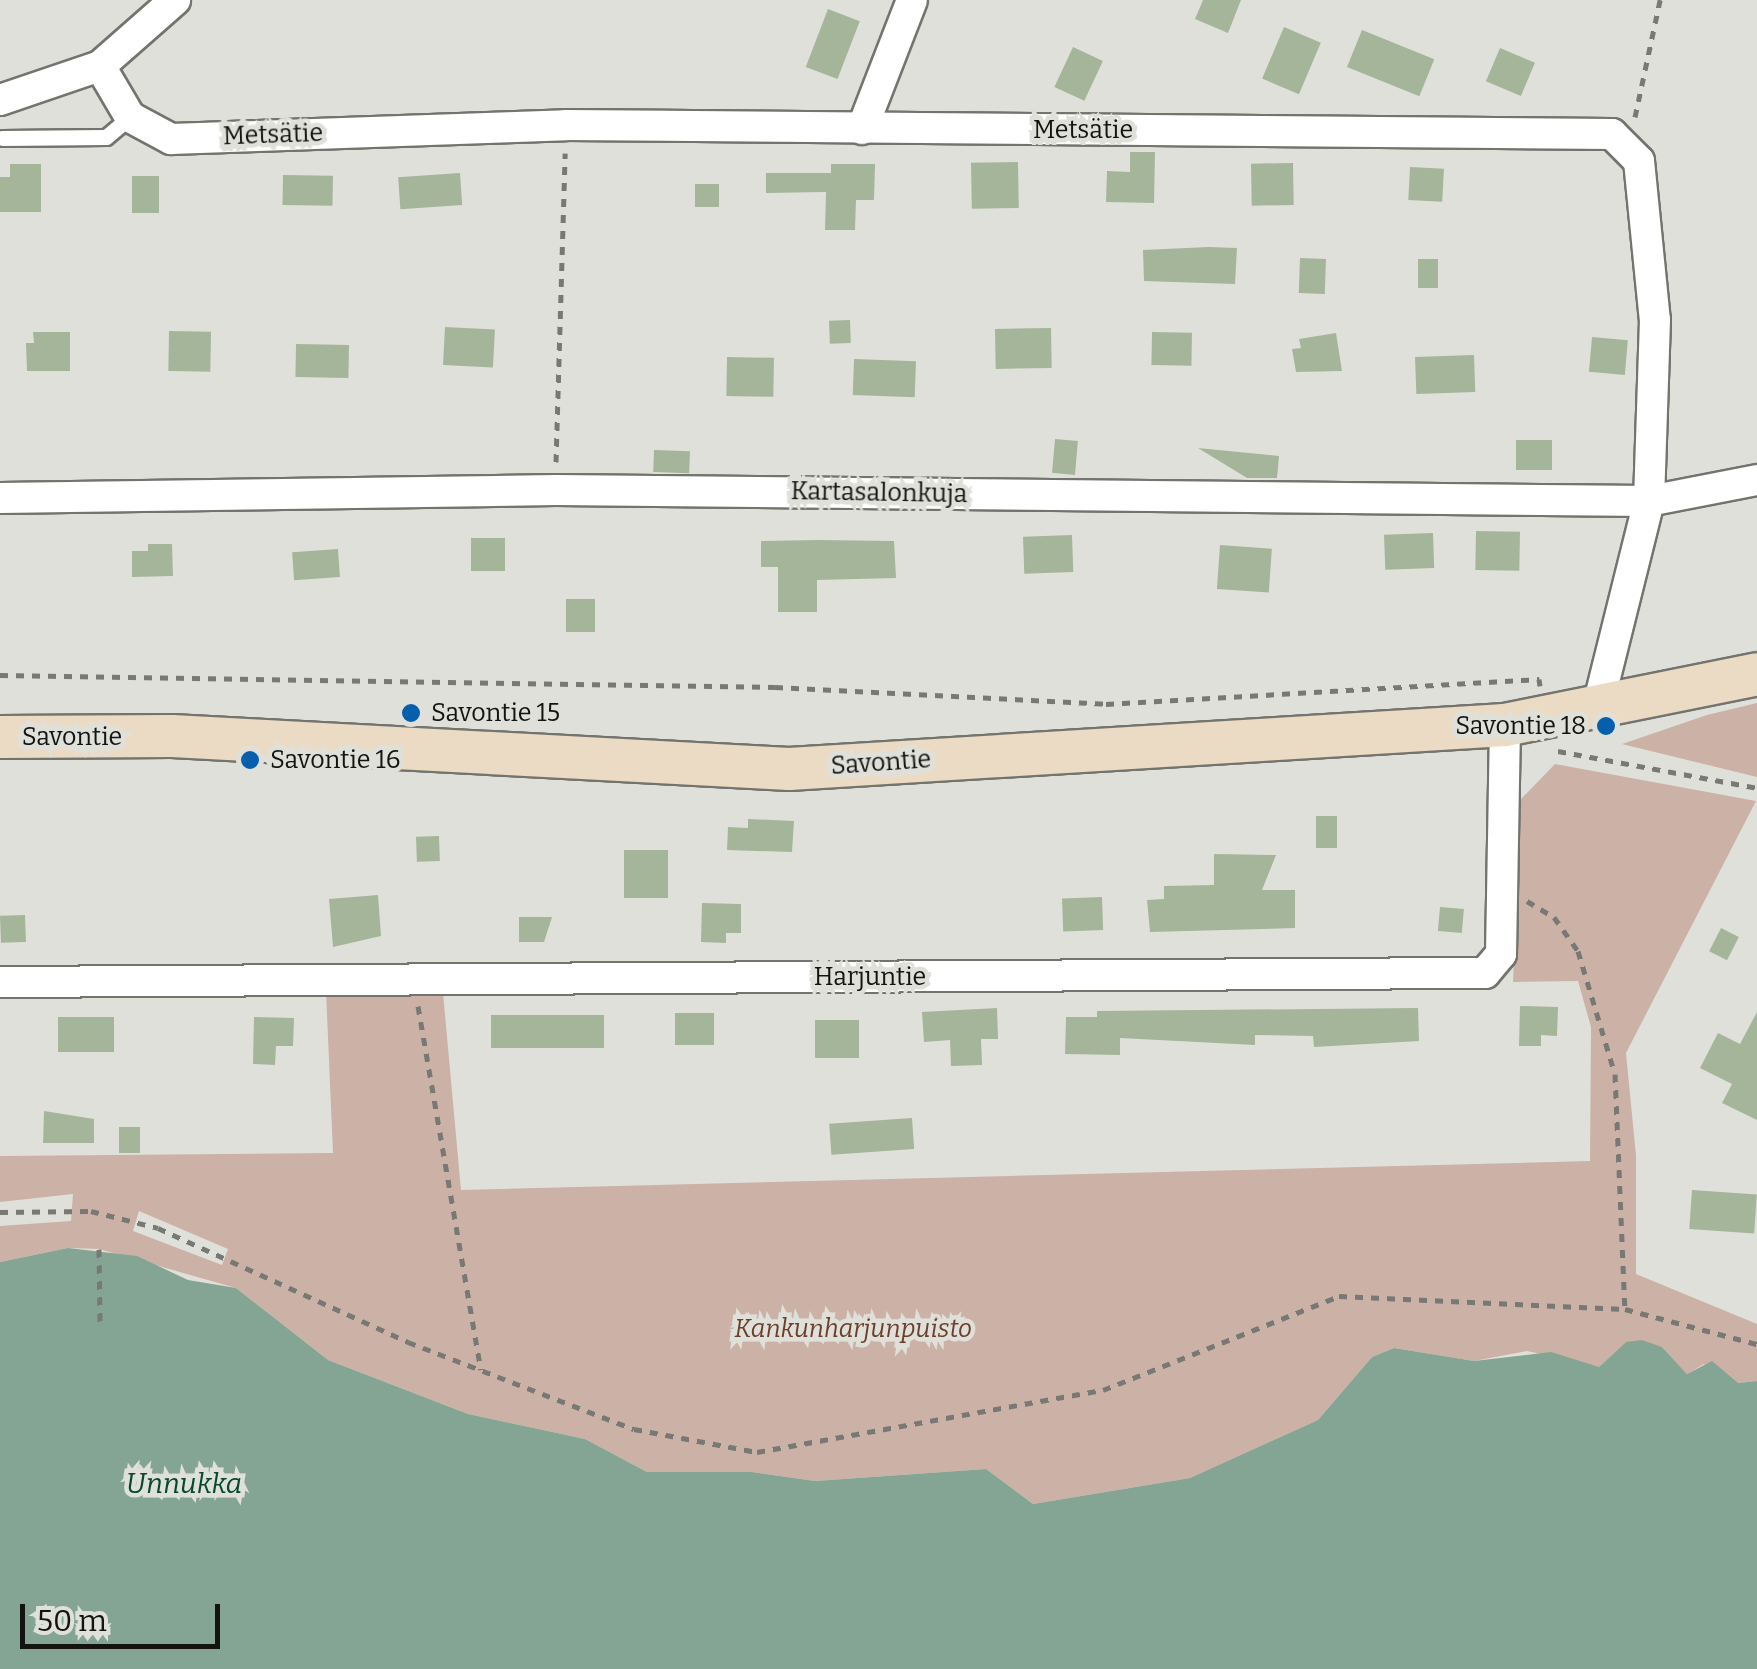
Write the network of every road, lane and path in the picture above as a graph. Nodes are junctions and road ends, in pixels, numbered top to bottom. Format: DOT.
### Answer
graph roads {
  1 [pos="174,0"];
  2 [pos="912,0"];
  3 [pos="1660,0"];
  4 [pos="100,66"];
  5 [pos="0,100"];
  6 [pos="130,116"];
  7 [pos="566,125"];
  8 [pos="862,129"];
  9 [pos="2,138"];
  10 [pos="1628,144"];
  11 [pos="1757,480"];
  12 [pos="556,490"];
  13 [pos="0,498"];
  14 [pos="1648,500"];
  15 [pos="1757,674"];
  16 [pos="0,675"];
  17 [pos="1597,708"];
  18 [pos="1523,722"];
  19 [pos="0,737"];
  20 [pos="1757,788"];
  21 [pos="1504,894"];
  22 [pos="413,979"];
  23 [pos="0,982"];
  24 [pos="0,1212"];
  25 [pos="99,1248"];
  26 [pos="1625,1309"];
  27 [pos="100,1323"];
  28 [pos="1757,1344"];
  29 [pos="481,1370"];
  1 -- 4 [label="street"];
  2 -- 8 [label="street"];
  3 -- 10 [label="path"];
  4 -- 5 [label="street"];
  4 -- 6 [label="street"];
  6 -- 7 [label="street, Metsätie"];
  6 -- 9 [label="lane"];
  7 -- 8 [label="street, Metsätie"];
  7 -- 12 [label="path"];
  8 -- 10 [label="street, Metsätie"];
  10 -- 14 [label="street"];
  11 -- 14 [label="street, Kartasalonkuja"];
  12 -- 13 [label="street, Kartasalonkuja"];
  12 -- 14 [label="street, Kartasalonkuja"];
  14 -- 17 [label="street"];
  15 -- 17 [label="street, Savontie"];
  16 -- 18 [label="path"];
  17 -- 18 [label="street, Savontie"];
  18 -- 19 [label="street, Savontie"];
  18 -- 20 [label="path"];
  18 -- 21 [label="street, Harjuntie"];
  21 -- 22 [label="street, Harjuntie"];
  21 -- 26 [label="path"];
  22 -- 23 [label="street, Harjuntie"];
  22 -- 29 [label="path"];
  24 -- 29 [label="path"];
  25 -- 27 [label="path"];
  26 -- 28 [label="path"];
  26 -- 29 [label="path"];
}
